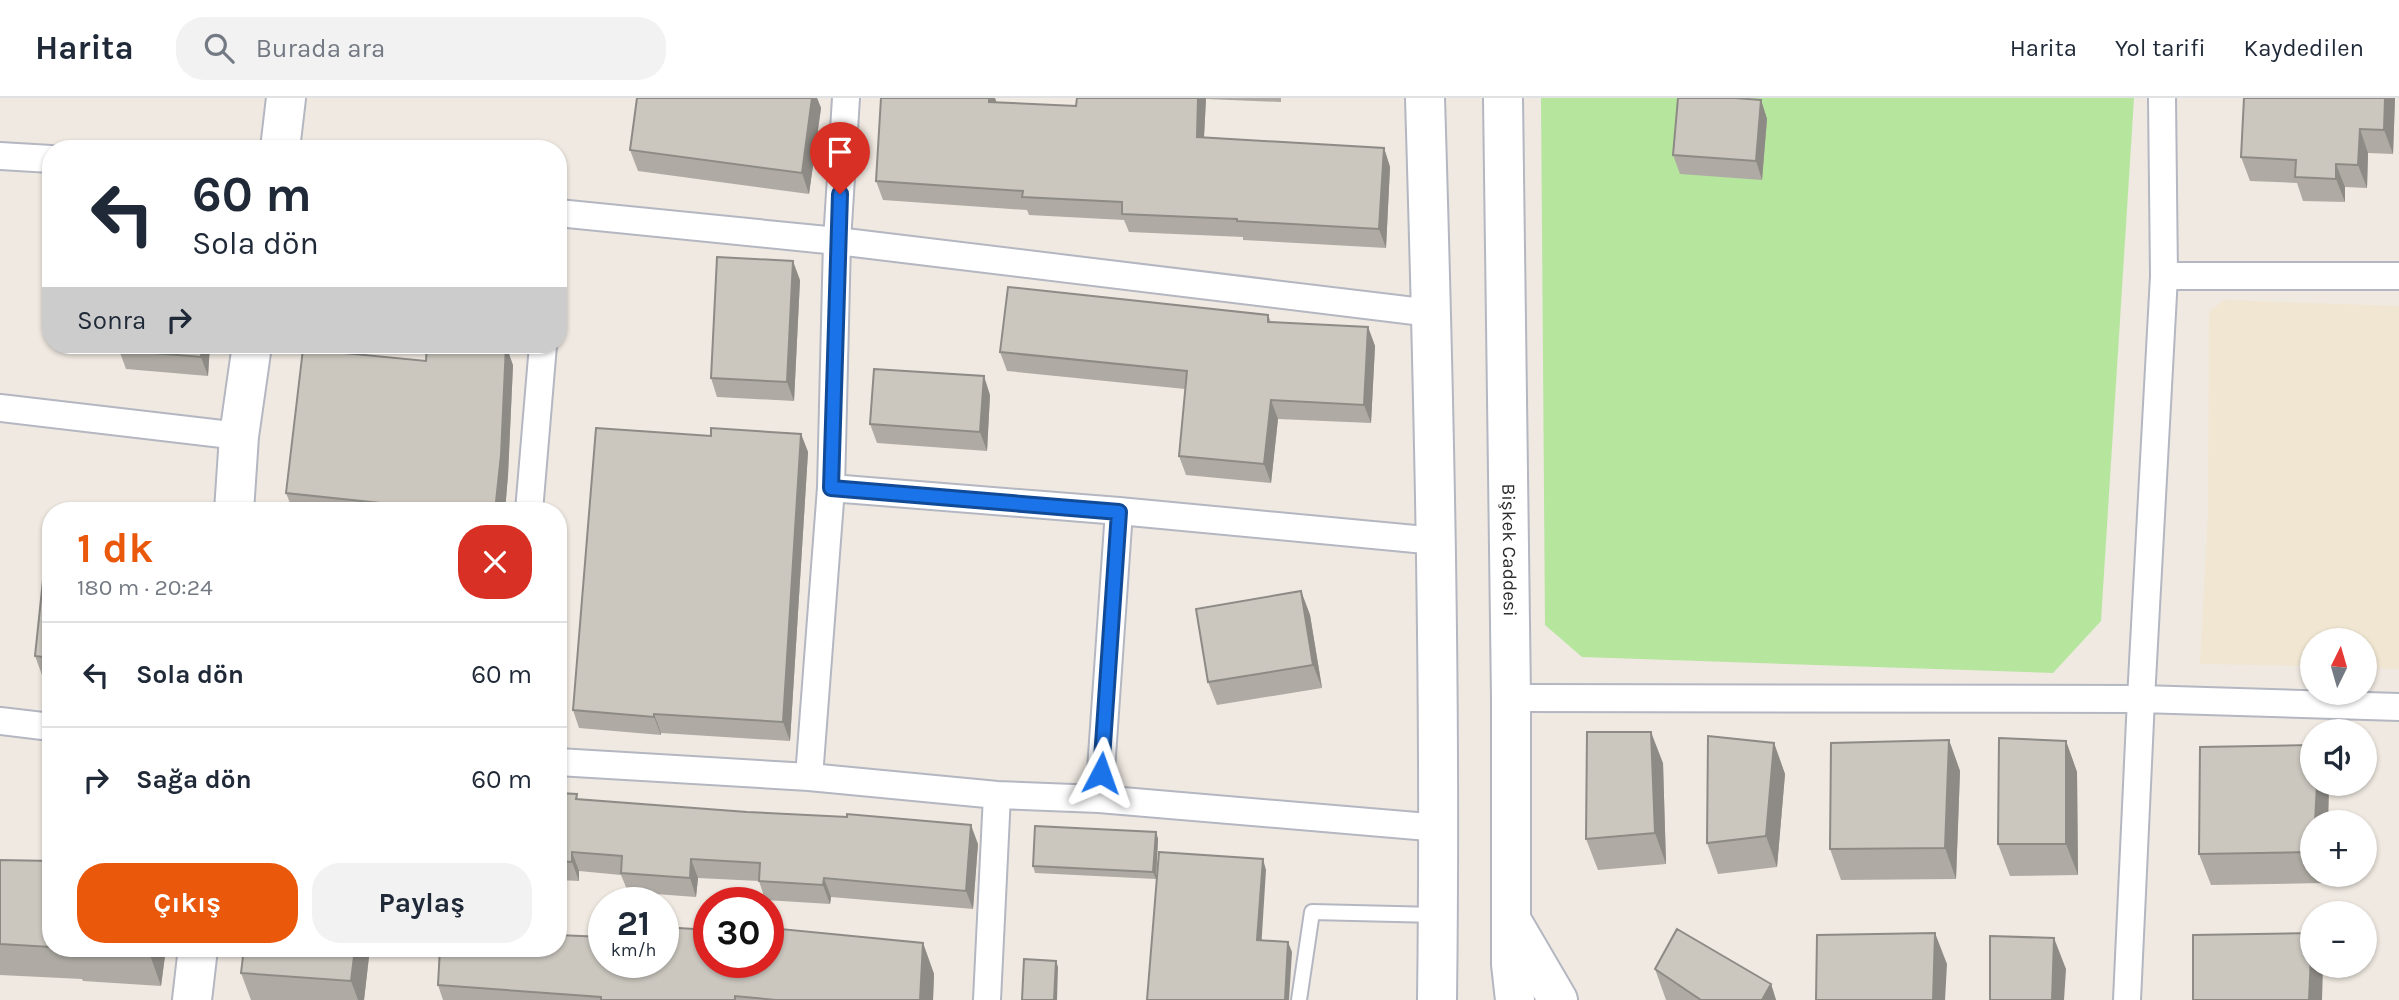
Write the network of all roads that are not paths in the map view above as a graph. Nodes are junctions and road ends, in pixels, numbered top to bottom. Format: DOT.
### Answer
graph roads {
  1 [pos="286,98"];
  2 [pos="846,98"];
  3 [pos="1425,98"];
  4 [pos="1503,98"];
  5 [pos="2162,98"];
  6 [pos="281,140"];
  7 [pos="0,156"];
  8 [pos="42,158"];
  9 [pos="567,214"];
  10 [pos="838,241"];
  11 [pos="2164,276"];
  12 [pos="2399,276"];
  13 [pos="1431,313"];
  14 [pos="251,354"];
  15 [pos="542,354"];
  16 [pos="0,408"];
  17 [pos="239,436"];
  18 [pos="831,488"];
  19 [pos="235,502"];
  20 [pos="530,502"];
  21 [pos="1119,512"];
  22 [pos="1436,541"];
  23 [pos="1511,698"];
  24 [pos="2141,699"];
  25 [pos="2399,707"];
  26 [pos="0,721"];
  27 [pos="42,726"];
  28 [pos="567,763"];
  29 [pos="809,777"];
  30 [pos="997,795"];
  31 [pos="1099,799"];
  32 [pos="1440,828"];
  33 [pos="1438,915"];
  34 [pos="1511,920"];
  35 [pos="197,957"];
  36 [pos="192,1000"];
  37 [pos="987,1000"];
  38 [pos="1299,1000"];
  39 [pos="1437,1000"];
  40 [pos="1515,1000"];
  41 [pos="1558,1000"];
  42 [pos="2127,1000"];
  1 -- 6 [label="street"];
  2 -- 10 [label="street"];
  3 -- 13 [label="street"];
  4 -- 23 [label="street, Bişkek Caddesi"];
  5 -- 11 [label="street"];
  7 -- 8 [label="street"];
  9 -- 10 [label="street"];
  10 -- 13 [label="street"];
  10 -- 18 [label="street"];
  11 -- 12 [label="street"];
  11 -- 24 [label="street"];
  13 -- 22 [label="street"];
  14 -- 17 [label="street"];
  15 -- 20 [label="street"];
  16 -- 17 [label="street"];
  17 -- 19 [label="street"];
  18 -- 21 [label="street"];
  18 -- 29 [label="street"];
  21 -- 22 [label="street"];
  21 -- 31 [label="street"];
  22 -- 32 [label="street"];
  23 -- 24 [label="street"];
  23 -- 34 [label="street, Bişkek Caddesi"];
  24 -- 25 [label="street"];
  24 -- 42 [label="street"];
  26 -- 27 [label="street"];
  28 -- 29 [label="street"];
  29 -- 30 [label="street"];
  30 -- 31 [label="street"];
  30 -- 37 [label="street"];
  31 -- 32 [label="street"];
  32 -- 33 [label="street"];
  33 -- 38 [label="lane"];
  33 -- 39 [label="street"];
  34 -- 40 [label="street, Bişkek Caddesi"];
  34 -- 41 [label="street"];
  35 -- 36 [label="street"];
}
